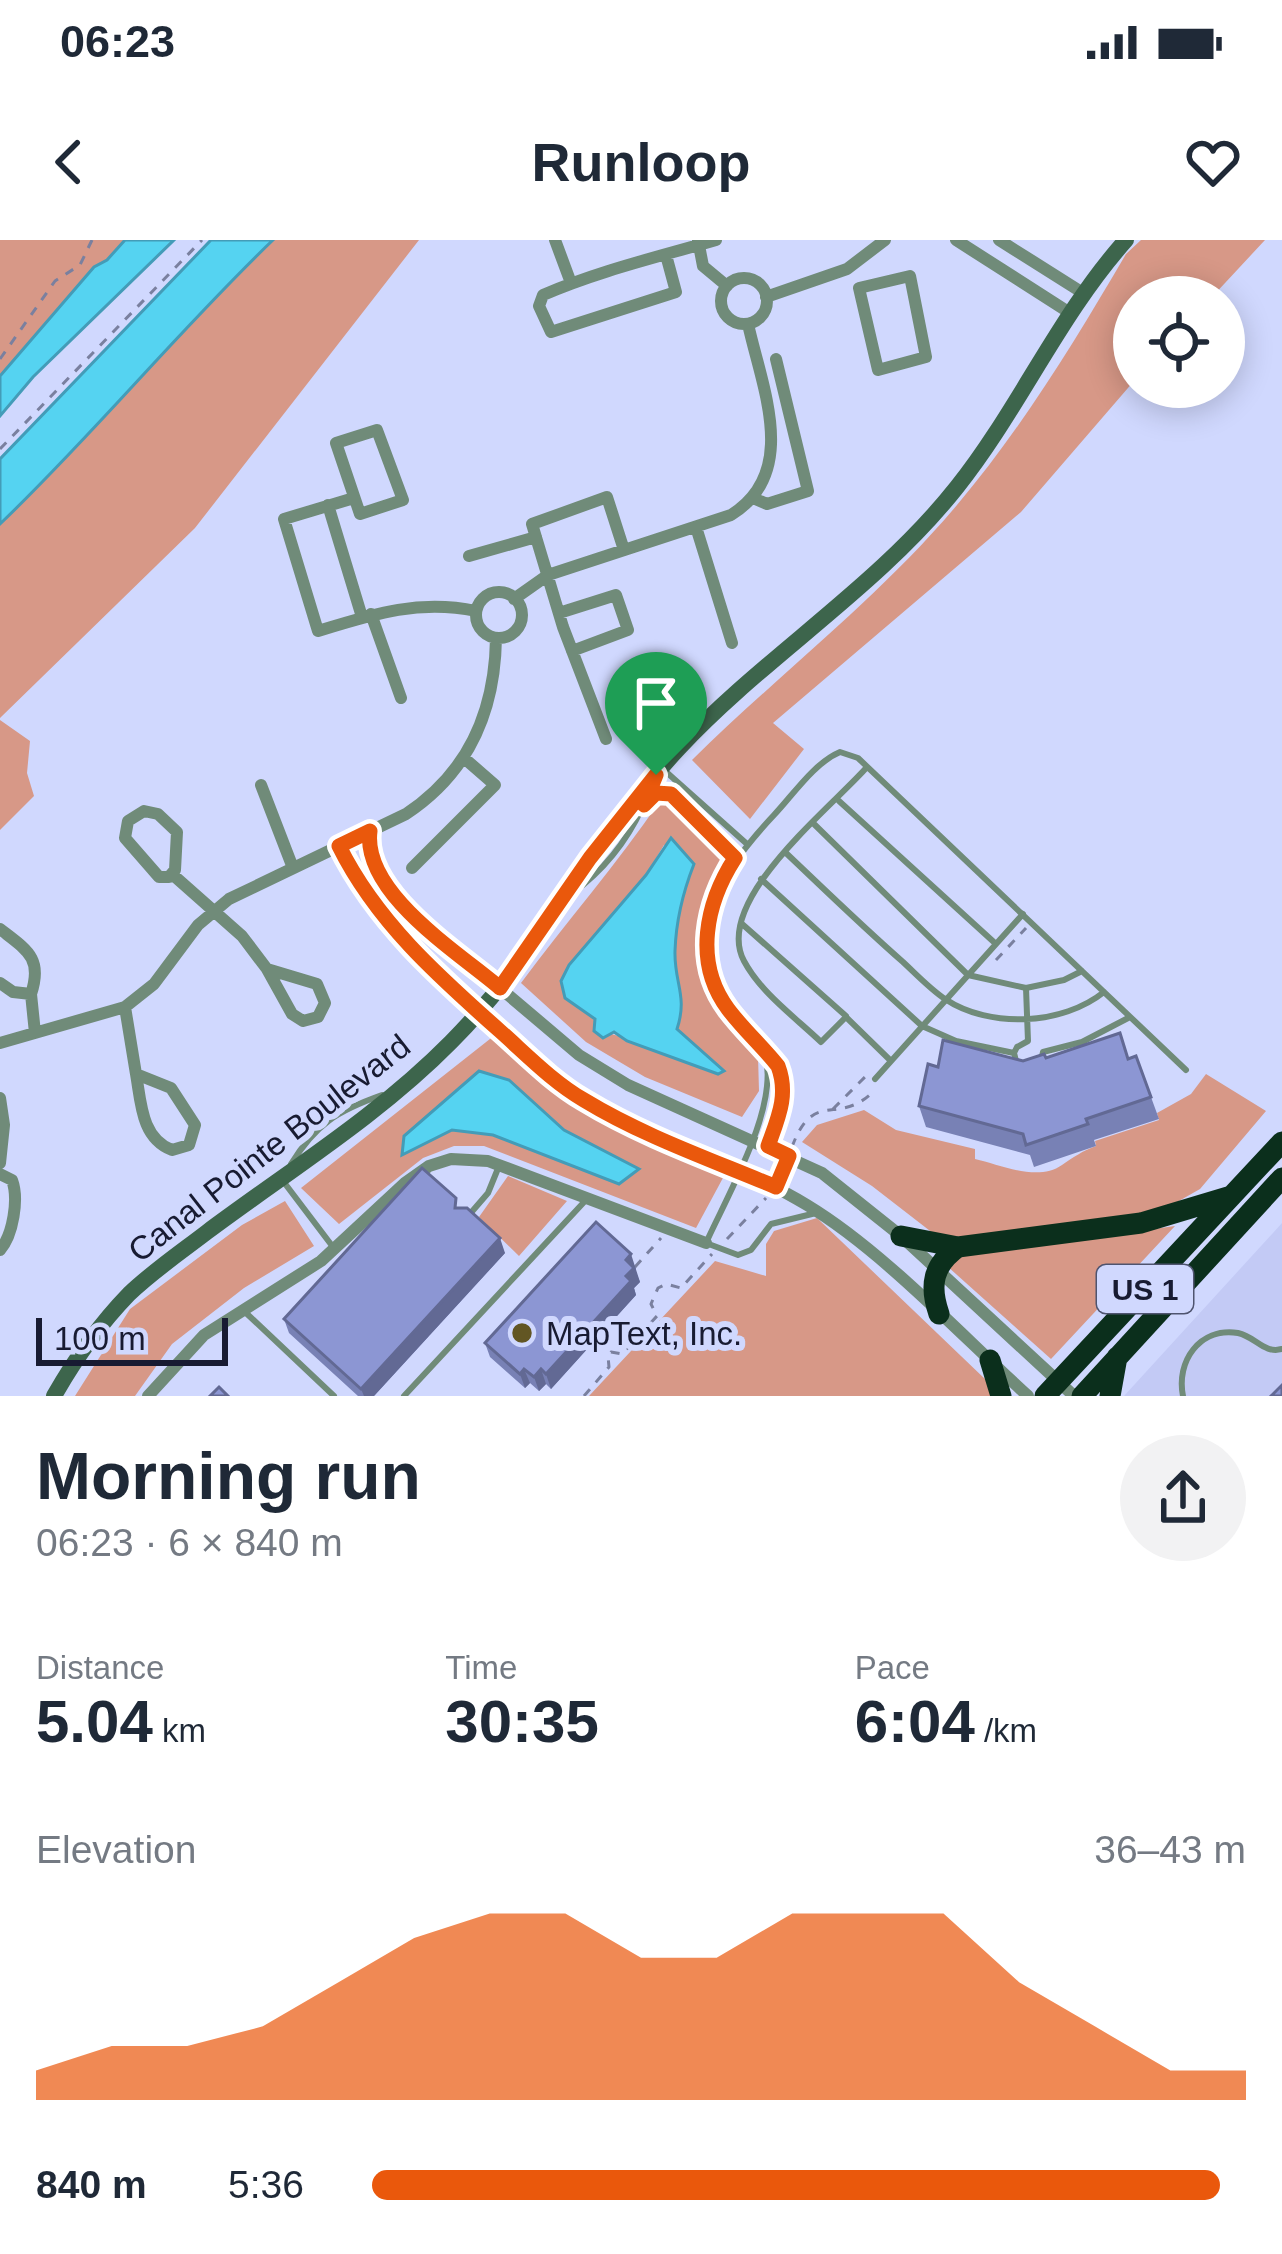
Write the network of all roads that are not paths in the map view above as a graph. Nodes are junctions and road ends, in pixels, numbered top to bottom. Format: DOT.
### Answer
graph roads {
  1 [pos="555,240"];
  2 [pos="716,240"];
  3 [pos="956,240"];
  4 [pos="999,240"];
  5 [pos="1126,240"];
  6 [pos="882,241"];
  7 [pos="699,242"];
  8 [pos="666,255"];
  9 [pos="848,269"];
  10 [pos="572,283"];
  11 [pos="727,286"];
  12 [pos="859,288"];
  13 [pos="1083,293"];
  14 [pos="766,297"];
  15 [pos="1070,313"];
  16 [pos="748,324"];
  17 [pos="776,359"];
  18 [pos="354,498"];
  19 [pos="754,498"];
  20 [pos="328,506"];
  21 [pos="696,527"];
  22 [pos="536,537"];
  23 [pos="624,550"];
  24 [pos="470,556"];
  25 [pos="548,575"];
  26 [pos="514,599"];
  27 [pos="476,611"];
  28 [pos="559,613"];
  29 [pos="367,616"];
  30 [pos="496,638"];
  31 [pos="732,643"];
  32 [pos="572,650"];
  33 [pos="400,698"];
  34 [pos="606,739"];
  35 [pos="464,758"];
  36 [pos="867,767"];
  37 [pos="658,771"];
  38 [pos="261,785"];
  39 [pos="838,800"];
  40 [pos="814,824"];
  41 [pos="370,831"];
  42 [pos="747,844"];
  43 [pos="339,846"];
  44 [pos="786,853"];
  45 [pos="293,868"];
  46 [pos="412,868"];
  47 [pos="172,874"];
  48 [pos="761,879"];
  49 [pos="557,906"];
  50 [pos="211,912"];
  51 [pos="1023,914"];
  52 [pos="741,922"];
  53 [pos="0,929"];
  54 [pos="995,944"];
  55 [pos="267,969"];
  56 [pos="1082,971"];
  57 [pos="968,975"];
  58 [pos="0,983"];
  59 [pos="500,988"];
  60 [pos="1026,988"];
  61 [pos="1104,992"];
  62 [pos="32,994"];
  63 [pos="946,1000"];
  64 [pos="125,1007"];
  65 [pos="478,1012"];
  66 [pos="846,1017"];
  67 [pos="1130,1017"];
  68 [pos="1027,1019"];
  69 [pos="922,1026"];
  70 [pos="35,1033"];
  71 [pos="1028,1040"];
  72 [pos="0,1043"];
  73 [pos="764,1048"];
  74 [pos="1043,1052"];
  75 [pos="1014,1054"];
  76 [pos="888,1058"];
  77 [pos="1186,1070"];
  78 [pos="136,1074"];
  79 [pos="875,1078"];
  80 [pos="0,1098"];
  81 [pos="751,1139"];
  82 [pos="1282,1142"];
  83 [pos="768,1146"];
  84 [pos="0,1163"];
  85 [pos="500,1165"];
  86 [pos="738,1171"];
  87 [pos="0,1174"];
  88 [pos="1282,1178"];
  89 [pos="282,1179"];
  90 [pos="1232,1196"];
  91 [pos="587,1199"];
  92 [pos="819,1213"];
  93 [pos="466,1218"];
  94 [pos="901,1236"];
  95 [pos="713,1245"];
  96 [pos="958,1247"];
  97 [pos="0,1250"];
  98 [pos="335,1250"];
  99 [pos="936,1270"];
  100 [pos="241,1309"];
  101 [pos="939,1314"];
  102 [pos="1282,1349"];
  103 [pos="1117,1356"];
  104 [pos="989,1360"];
  105 [pos="1065,1392"];
  106 [pos="54,1396"];
  107 [pos="148,1396"];
  108 [pos="334,1396"];
  109 [pos="404,1396"];
  110 [pos="1001,1396"];
  111 [pos="1028,1396"];
  112 [pos="1110,1396"];
  113 [pos="1183,1396"];
  1 -- 10 [label="street"];
  2 -- 7 [label="street"];
  3 -- 15 [label="street"];
  4 -- 13 [label="street"];
  5 -- 13 [label="street, Canal Pointe Boulevard"];
  6 -- 9 [label="street"];
  7 -- 8 [label="street"];
  7 -- 11 [label="street"];
  8 -- 10 [label="street"];
  8 -- 10 [label="street"];
  9 -- 12 [label="street"];
  9 -- 14 [label="street"];
  11 -- 14 [label="street"];
  11 -- 16 [label="street"];
  12 -- 12 [label="street"];
  13 -- 15 [label="street, Canal Pointe Boulevard"];
  14 -- 16 [label="street"];
  15 -- 37 [label="street, Canal Pointe Boulevard"];
  16 -- 19 [label="street"];
  17 -- 19 [label="street"];
  18 -- 18 [label="street"];
  18 -- 20 [label="street"];
  19 -- 21 [label="street"];
  20 -- 29 [label="street"];
  20 -- 29 [label="street"];
  21 -- 23 [label="street"];
  21 -- 31 [label="street"];
  22 -- 23 [label="street"];
  22 -- 24 [label="street"];
  22 -- 25 [label="street"];
  23 -- 25 [label="street"];
  25 -- 26 [label="street"];
  25 -- 28 [label="street"];
  26 -- 27 [label="street"];
  26 -- 30 [label="street"];
  27 -- 29 [label="street"];
  27 -- 30 [label="street"];
  28 -- 32 [label="street"];
  28 -- 32 [label="street"];
  29 -- 33 [label="street"];
  30 -- 35 [label="street"];
  32 -- 34 [label="street"];
  35 -- 41 [label="street"];
  35 -- 46 [label="street"];
  36 -- 39 [label="lane"];
  36 -- 42 [label="lane"];
  36 -- 51 [label="lane"];
  37 -- 42 [label="lane"];
  37 -- 49 [label="street, Canal Pointe Boulevard"];
  37 -- 49 [label="lane"];
  38 -- 45 [label="street"];
  39 -- 40 [label="lane"];
  39 -- 54 [label="lane"];
  40 -- 44 [label="lane"];
  40 -- 57 [label="lane"];
  41 -- 43 [label="street"];
  41 -- 59 [label="street"];
  42 -- 73 [label="lane"];
  43 -- 45 [label="street"];
  43 -- 65 [label="street"];
  44 -- 48 [label="lane"];
  44 -- 63 [label="lane"];
  45 -- 50 [label="street"];
  47 -- 47 [label="street"];
  47 -- 50 [label="street"];
  48 -- 52 [label="lane"];
  48 -- 69 [label="lane"];
  49 -- 59 [label="street, Canal Pointe Boulevard"];
  50 -- 55 [label="street"];
  50 -- 64 [label="street"];
  51 -- 54 [label="lane"];
  51 -- 56 [label="lane"];
  52 -- 66 [label="lane"];
  52 -- 66 [label="lane"];
  53 -- 62 [label="street"];
  54 -- 57 [label="lane"];
  55 -- 55 [label="street"];
  56 -- 60 [label="lane"];
  56 -- 61 [label="lane"];
  57 -- 60 [label="lane"];
  57 -- 63 [label="lane"];
  58 -- 62 [label="street"];
  59 -- 65 [label="street, Canal Pointe Boulevard"];
  59 -- 81 [label="street"];
  60 -- 68 [label="lane"];
  61 -- 67 [label="lane"];
  61 -- 68 [label="lane"];
  62 -- 70 [label="street"];
  63 -- 68 [label="lane"];
  63 -- 69 [label="lane"];
  64 -- 70 [label="street"];
  64 -- 78 [label="street"];
  65 -- 86 [label="street"];
  65 -- 89 [label="street, Canal Pointe Boulevard"];
  66 -- 76 [label="lane"];
  67 -- 74 [label="lane"];
  67 -- 77 [label="lane"];
  68 -- 71 [label="lane"];
  69 -- 75 [label="lane"];
  69 -- 76 [label="lane"];
  70 -- 72 [label="street"];
  71 -- 74 [label="lane"];
  71 -- 75 [label="lane"];
  73 -- 81 [label="lane"];
  73 -- 83 [label="lane"];
  74 -- 75 [label="lane"];
  76 -- 79 [label="lane"];
  78 -- 78 [label="street"];
  80 -- 84 [label="street"];
  81 -- 83 [label="street"];
  81 -- 86 [label="lane"];
  82 -- 90 [label="highway, US 1"];
  83 -- 94 [label="street"];
  85 -- 91 [label="street"];
  85 -- 93 [label="lane"];
  85 -- 98 [label="street"];
  86 -- 92 [label="street"];
  86 -- 95 [label="lane"];
  87 -- 97 [label="street"];
  88 -- 103 [label="highway, US 1"];
  89 -- 98 [label="lane"];
  89 -- 106 [label="street, Canal Pointe Boulevard"];
  90 -- 96 [label="highway"];
  90 -- 105 [label="highway, US 1"];
  91 -- 95 [label="street"];
  91 -- 109 [label="lane"];
  92 -- 95 [label="lane"];
  92 -- 101 [label="street"];
  94 -- 96 [label="highway"];
  94 -- 99 [label="street"];
  96 -- 99 [label="highway"];
  98 -- 100 [label="street"];
  99 -- 101 [label="highway"];
  99 -- 105 [label="street"];
  100 -- 107 [label="street"];
  100 -- 108 [label="lane"];
  101 -- 104 [label="street"];
  102 -- 113 [label="lane"];
  103 -- 105 [label="highway, US 1"];
  103 -- 112 [label="highway"];
  104 -- 110 [label="highway"];
  104 -- 111 [label="street"];
}
